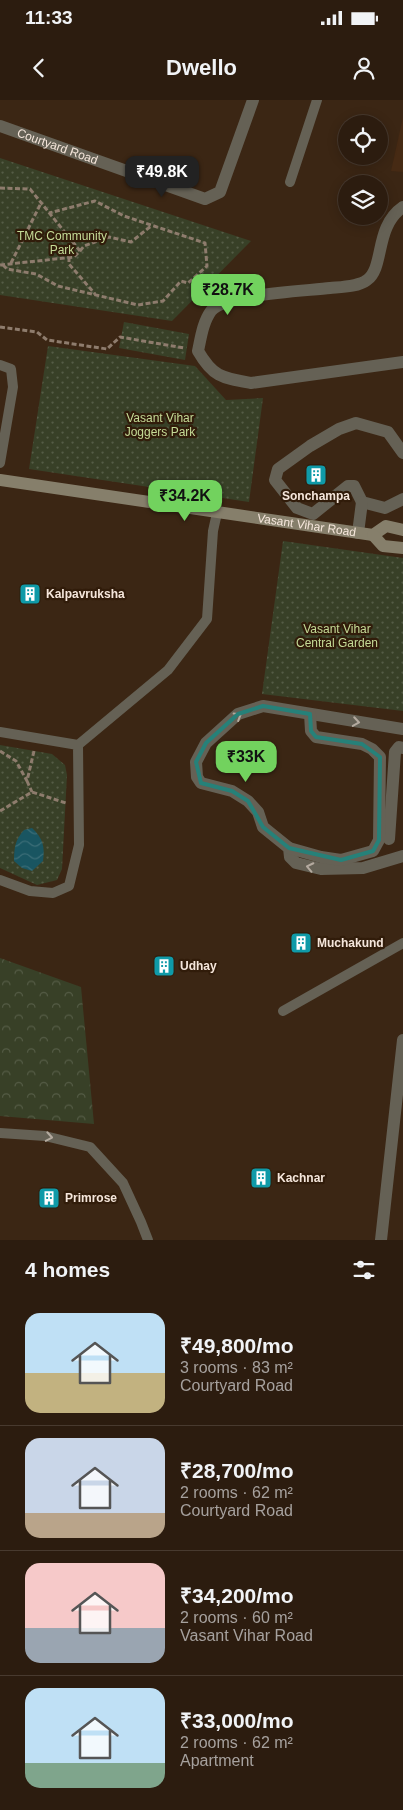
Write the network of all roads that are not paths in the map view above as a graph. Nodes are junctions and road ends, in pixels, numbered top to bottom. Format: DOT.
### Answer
graph roads {
  1 [pos="253,100"];
  2 [pos="317,100"];
  3 [pos="0,126"];
  4 [pos="290,182"];
  5 [pos="403,207"];
  6 [pos="403,362"];
  7 [pos="0,365"];
  8 [pos="403,453"];
  9 [pos="0,463"];
  10 [pos="0,480"];
  11 [pos="403,499"];
  12 [pos="362,502"];
  13 [pos="217,512"];
  14 [pos="403,530"];
  15 [pos="358,533"];
  16 [pos="374,535"];
  17 [pos="403,548"];
  18 [pos="310,714"];
  19 [pos="403,729"];
  20 [pos="0,732"];
  21 [pos="78,745"];
  22 [pos="403,748"];
  23 [pos="389,839"];
  24 [pos="288,848"];
  25 [pos="403,856"];
  26 [pos="0,880"];
  27 [pos="403,943"];
  28 [pos="283,1011"];
  29 [pos="403,1040"];
  30 [pos="0,1134"];
  31 [pos="148,1240"];
  32 [pos="381,1240"];
  1 -- 3 [label="street, Courtyard Road"];
  2 -- 4 [label="lane"];
  5 -- 6 [label="street"];
  7 -- 9 [label="lane"];
  8 -- 12 [label="street"];
  10 -- 13 [label="street, Vasant Vihar Road"];
  11 -- 12 [label="street"];
  12 -- 15 [label="street"];
  13 -- 15 [label="street, Vasant Vihar Road"];
  13 -- 21 [label="lane"];
  14 -- 16 [label="street, Vasant Vihar Road"];
  15 -- 16 [label="street, Vasant Vihar Road"];
  16 -- 17 [label="street"];
  18 -- 19 [label="street, one-way"];
  24 -- 18 [label="street, one-way"];
  18 -- 24 [label="street"];
  20 -- 21 [label="lane"];
  21 -- 26 [label="lane"];
  22 -- 23 [label="street"];
  25 -- 24 [label="street, one-way"];
  27 -- 28 [label="lane"];
  29 -- 32 [label="street"];
  30 -- 31 [label="lane, one-way"];
}
